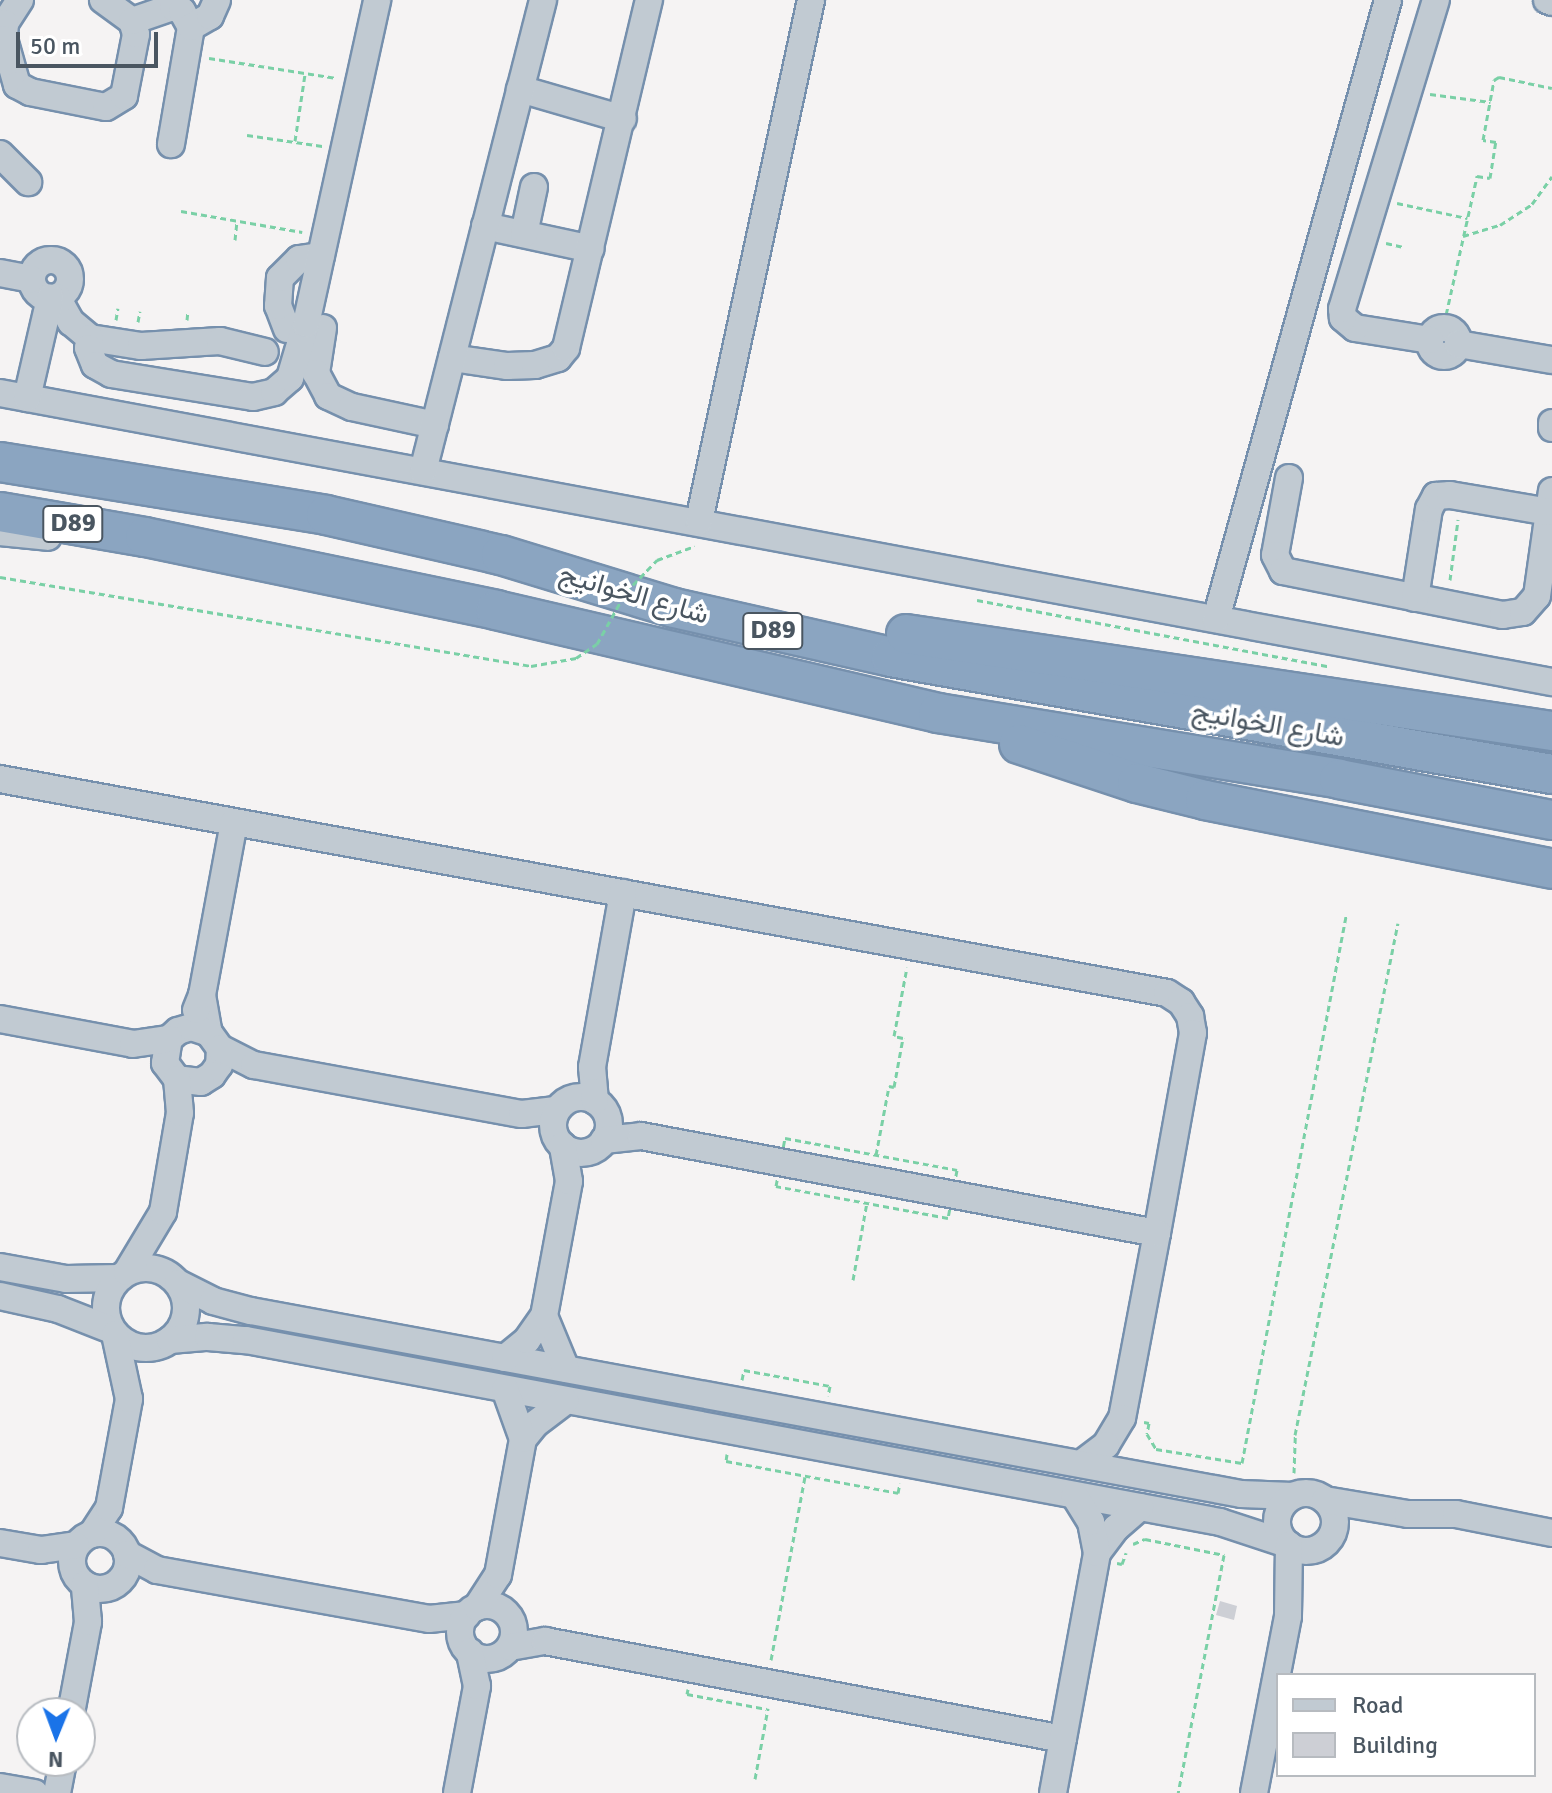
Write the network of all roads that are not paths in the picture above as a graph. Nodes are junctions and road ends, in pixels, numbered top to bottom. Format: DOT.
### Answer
graph roads {
  1 [pos="20,0"];
  2 [pos="103,0"];
  3 [pos="217,0"];
  4 [pos="377,0"];
  5 [pos="395,0"];
  6 [pos="543,0"];
  7 [pos="649,0"];
  8 [pos="811,0"];
  9 [pos="1388,0"];
  10 [pos="1436,0"];
  11 [pos="175,4"];
  12 [pos="132,21"];
  13 [pos="2,23"];
  14 [pos="191,27"];
  15 [pos="520,89"];
  16 [pos="9,90"];
  17 [pos="623,119"];
  18 [pos="171,144"];
  19 [pos="0,154"];
  20 [pos="28,182"];
  21 [pos="534,187"];
  22 [pos="485,226"];
  23 [pos="524,234"];
  24 [pos="323,246"];
  25 [pos="591,249"];
  26 [pos="0,273"];
  27 [pos="46,291"];
  28 [pos="297,326"];
  29 [pos="90,338"];
  30 [pos="265,352"];
  31 [pos="452,358"];
  32 [pos="1552,360"];
  33 [pos="274,392"];
  34 [pos="0,393"];
  35 [pos="27,398"];
  36 [pos="435,425"];
  37 [pos="0,462"];
  38 [pos="423,471"];
  39 [pos="1289,478"];
  40 [pos="1551,501"];
  41 [pos="0,512"];
  42 [pos="0,532"];
  43 [pos="702,533"];
  44 [pos="145,537"];
  45 [pos="1415,598"];
  46 [pos="674,608"];
  47 [pos="1216,619"];
  48 [pos="1552,682"];
  49 [pos="938,713"];
  50 [pos="1552,731"];
  51 [pos="1552,774"];
  52 [pos="0,779"];
  53 [pos="1552,820"];
  54 [pos="234,822"];
  55 [pos="1552,869"];
  56 [pos="623,893"];
  57 [pos="0,1019"];
  58 [pos="193,1055"];
  59 [pos="580,1125"];
  60 [pos="163,1212"];
  61 [pos="1157,1233"];
  62 [pos="0,1267"];
  63 [pos="123,1275"];
  64 [pos="175,1280"];
  65 [pos="0,1296"];
  66 [pos="544,1316"];
  67 [pos="114,1332"];
  68 [pos="169,1341"];
  69 [pos="505,1358"];
  70 [pos="566,1369"];
  71 [pos="505,1389"];
  72 [pos="129,1399"];
  73 [pos="565,1401"];
  74 [pos="1122,1418"];
  75 [pos="523,1439"];
  76 [pos="1081,1464"];
  77 [pos="1145,1475"];
  78 [pos="1075,1496"];
  79 [pos="1307,1496"];
  80 [pos="1140,1507"];
  81 [pos="1552,1533"];
  82 [pos="0,1543"];
  83 [pos="1288,1544"];
  84 [pos="1322,1545"];
  85 [pos="1097,1556"];
  86 [pos="101,1561"];
  87 [pos="498,1575"];
  88 [pos="472,1611"];
  89 [pos="1288,1616"];
  90 [pos="429,1619"];
  91 [pos="492,1639"];
  92 [pos="1277,1673"];
  93 [pos="1276,1678"];
  94 [pos="74,1697"];
  95 [pos="1063,1739"];
  96 [pos="0,1787"];
  97 [pos="34,1793"];
  98 [pos="457,1793"];
  99 [pos="1053,1793"];
  100 [pos="1254,1793"];
  1 -- 13 [label="street"];
  2 -- 12 [label="street"];
  3 -- 14 [label="street"];
  4 -- 24 [label="street"];
  5 -- 36 [label="street"];
  6 -- 15 [label="street"];
  7 -- 17 [label="street"];
  8 -- 43 [label="street"];
  9 -- 47 [label="street"];
  10 -- 32 [label="street"];
  11 -- 12 [label="street"];
  11 -- 14 [label="street"];
  12 -- 16 [label="street"];
  13 -- 16 [label="street"];
  14 -- 18 [label="street"];
  15 -- 17 [label="street"];
  15 -- 22 [label="street"];
  17 -- 25 [label="street"];
  19 -- 20 [label="street"];
  21 -- 23 [label="street"];
  22 -- 23 [label="street"];
  22 -- 31 [label="street"];
  23 -- 25 [label="street"];
  24 -- 28 [label="street"];
  24 -- 28 [label="street"];
  25 -- 31 [label="street"];
  26 -- 27 [label="street"];
  27 -- 29 [label="street"];
  27 -- 35 [label="street"];
  28 -- 30 [label="street"];
  28 -- 33 [label="street"];
  29 -- 30 [label="street"];
  29 -- 33 [label="street"];
  30 -- 33 [label="street"];
  31 -- 36 [label="street"];
  34 -- 35 [label="street"];
  35 -- 38 [label="street"];
  36 -- 38 [label="street"];
  37 -- 46 [label="highway, شارع الخوانيج / D89"];
  38 -- 43 [label="street"];
  39 -- 45 [label="street"];
  40 -- 45 [label="street"];
  40 -- 45 [label="street"];
  41 -- 44 [label="highway, شارع الخوانيج / D89"];
  42 -- 44 [label="street"];
  43 -- 47 [label="street"];
  44 -- 49 [label="highway, شارع الخوانيج / D89"];
  46 -- 50 [label="highway"];
  46 -- 51 [label="highway, شارع الخوانيج / D89"];
  47 -- 48 [label="street"];
  49 -- 53 [label="highway, شارع الخوانيج / D89"];
  49 -- 55 [label="highway"];
  52 -- 54 [label="street"];
  54 -- 56 [label="street"];
  54 -- 58 [label="street"];
  56 -- 59 [label="street"];
  56 -- 61 [label="street"];
  57 -- 58 [label="street"];
  58 -- 59 [label="street"];
  58 -- 60 [label="street"];
  59 -- 61 [label="street"];
  59 -- 66 [label="street"];
  60 -- 63 [label="street"];
  60 -- 64 [label="street"];
  61 -- 74 [label="street"];
  62 -- 63 [label="street"];
  63 -- 64 [label="street"];
  63 -- 67 [label="street"];
  64 -- 68 [label="street"];
  64 -- 69 [label="street"];
  65 -- 67 [label="street"];
  66 -- 69 [label="street"];
  66 -- 70 [label="street"];
  67 -- 68 [label="street"];
  67 -- 72 [label="street"];
  68 -- 71 [label="street"];
  68 -- 72 [label="street"];
  69 -- 70 [label="street"];
  70 -- 76 [label="street"];
  71 -- 73 [label="street"];
  71 -- 75 [label="street"];
  72 -- 86 [label="street"];
  73 -- 75 [label="street"];
  73 -- 78 [label="street"];
  74 -- 76 [label="street"];
  74 -- 77 [label="street"];
  75 -- 87 [label="street"];
  76 -- 77 [label="street"];
  77 -- 79 [label="street"];
  78 -- 80 [label="street"];
  78 -- 85 [label="street"];
  79 -- 81 [label="street"];
  79 -- 83 [label="street"];
  79 -- 84 [label="street"];
  80 -- 83 [label="street"];
  80 -- 85 [label="street"];
  82 -- 86 [label="street"];
  83 -- 84 [label="street"];
  83 -- 89 [label="street"];
  84 -- 89 [label="street"];
  85 -- 95 [label="street"];
  86 -- 90 [label="street"];
  86 -- 94 [label="street"];
  87 -- 88 [label="street"];
  87 -- 91 [label="street"];
  88 -- 90 [label="street"];
  88 -- 91 [label="street"];
  88 -- 91 [label="street"];
  89 -- 92 [label="street"];
  90 -- 91 [label="street"];
  91 -- 95 [label="street"];
  91 -- 98 [label="street"];
  93 -- 100 [label="street"];
  95 -- 99 [label="street"];
  96 -- 97 [label="street"];
}
